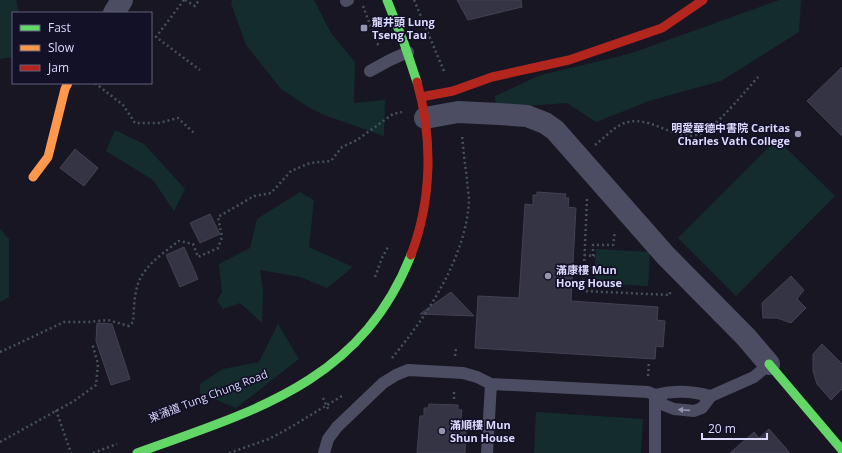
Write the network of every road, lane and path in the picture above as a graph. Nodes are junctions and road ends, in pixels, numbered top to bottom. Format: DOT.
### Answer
graph roads {
  1 [pos="122,0"];
  2 [pos="185,0"];
  3 [pos="199,0"];
  4 [pos="361,0"];
  5 [pos="388,0"];
  6 [pos="414,0"];
  7 [pos="703,0"];
  8 [pos="115,12"];
  9 [pos="408,52"];
  10 [pos="390,60"];
  11 [pos="200,70"];
  12 [pos="370,71"];
  13 [pos="759,76"];
  14 [pos="68,84"];
  15 [pos="96,84"];
  16 [pos="453,91"];
  17 [pos="421,97"];
  18 [pos="415,115"];
  19 [pos="194,133"];
  20 [pos="584,162"];
  21 [pos="33,177"];
  22 [pos="631,216"];
  23 [pos="390,244"];
  24 [pos="584,255"];
  25 [pos="673,263"];
  26 [pos="373,282"];
  27 [pos="92,343"];
  28 [pos="0,352"];
  29 [pos="769,364"];
  30 [pos="491,384"];
  31 [pos="655,396"];
  32 [pos="711,396"];
  33 [pos="56,410"];
  34 [pos="0,442"];
  35 [pos="122,442"];
  36 [pos="842,450"];
  37 [pos="71,453"];
  38 [pos="93,453"];
  39 [pos="137,453"];
  40 [pos="324,453"];
  41 [pos="487,453"];
  42 [pos="655,453"];
  1 -- 8 [label="street"];
  2 -- 3 [label="path"];
  2 -- 11 [label="path"];
  4 -- 10 [label="path"];
  5 -- 9 [label="main road"];
  6 -- 16 [label="path"];
  7 -- 16 [label="main road"];
  9 -- 10 [label="lane"];
  9 -- 17 [label="main road"];
  10 -- 12 [label="lane"];
  13 -- 20 [label="path"];
  14 -- 21 [label="main road"];
  15 -- 19 [label="path"];
  16 -- 17 [label="main road"];
  17 -- 18 [label="main road"];
  18 -- 20 [label="street"];
  18 -- 28 [label="path"];
  18 -- 39 [label="main road"];
  20 -- 22 [label="street"];
  20 -- 24 [label="path"];
  22 -- 24 [label="path"];
  22 -- 25 [label="street"];
  23 -- 26 [label="path"];
  24 -- 25 [label="path"];
  25 -- 29 [label="street"];
  27 -- 33 [label="path"];
  29 -- 32 [label="lane"];
  29 -- 36 [label="main road"];
  30 -- 31 [label="lane"];
  30 -- 40 [label="lane"];
  30 -- 41 [label="lane"];
  31 -- 32 [label="lane"];
  32 -- 31 [label="lane, one-way"];
  31 -- 42 [label="lane"];
  33 -- 34 [label="path"];
  33 -- 37 [label="path"];
  35 -- 38 [label="path"];
}
